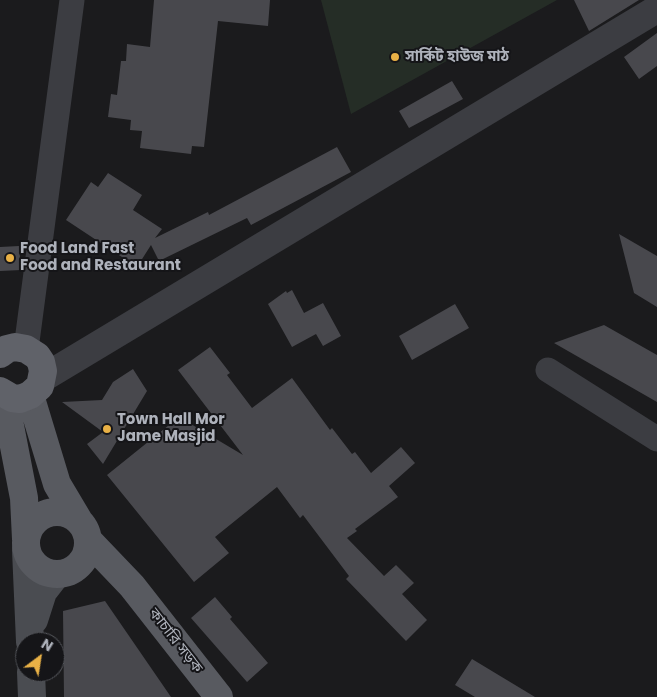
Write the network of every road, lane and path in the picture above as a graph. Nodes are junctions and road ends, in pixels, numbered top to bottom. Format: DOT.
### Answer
graph roads {
  1 [pos="72,0"];
  2 [pos="657,9"];
  3 [pos="26,349"];
  4 [pos="0,354"];
  5 [pos="548,370"];
  6 [pos="19,390"];
  7 [pos="657,439"];
  8 [pos="83,530"];
  9 [pos="26,545"];
  10 [pos="67,571"];
  11 [pos="132,586"];
  12 [pos="30,632"];
  13 [pos="32,632"];
  14 [pos="31,682"];
  15 [pos="32,697"];
  16 [pos="218,697"];
  1 -- 3 [label="street"];
  2 -- 6 [label="street"];
  3 -- 4 [label="highway"];
  3 -- 6 [label="highway"];
  5 -- 7 [label="street"];
  6 -- 8 [label="main road, কাচারি সড়ক"];
  6 -- 9 [label="main road"];
  8 -- 9 [label="main road"];
  8 -- 10 [label="main road"];
  8 -- 11 [label="main road, কাচারি সড়ক"];
  9 -- 10 [label="main road"];
  9 -- 12 [label="main road"];
  10 -- 11 [label="main road, কাচারি সড়ক"];
  10 -- 13 [label="main road"];
  11 -- 16 [label="main road, কাচারি সড়ক"];
  14 -- 15 [label="main road"];
}
